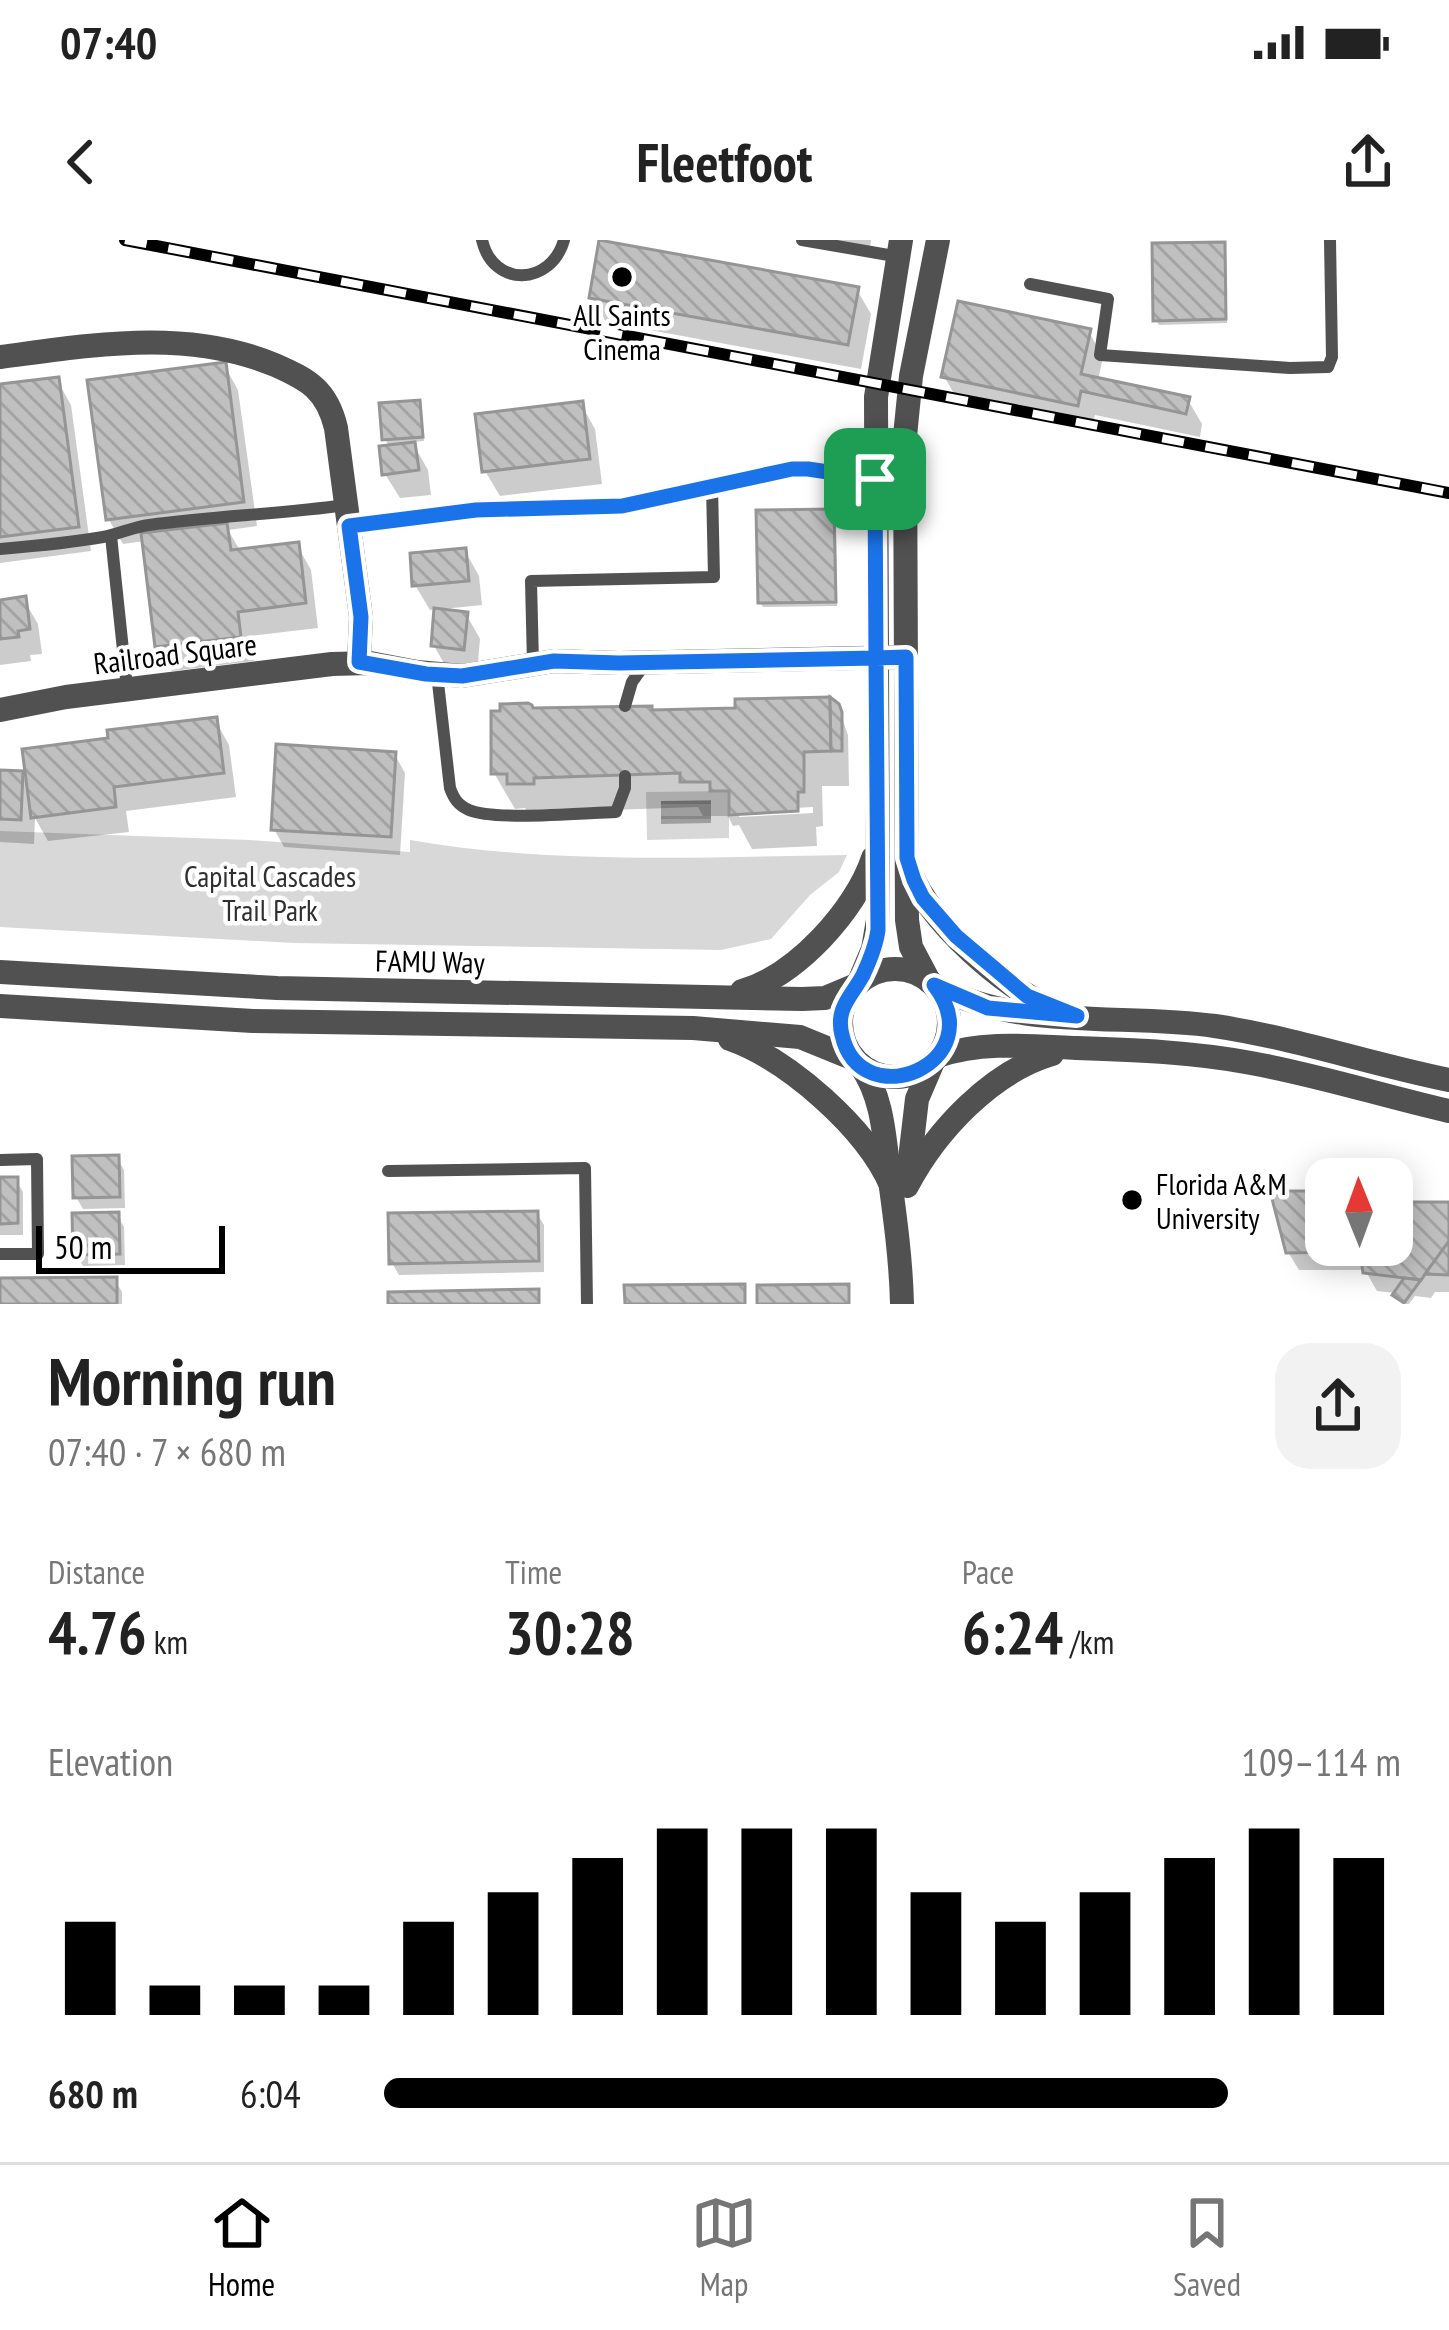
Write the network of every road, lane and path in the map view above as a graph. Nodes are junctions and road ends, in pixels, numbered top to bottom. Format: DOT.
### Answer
graph roads {
  1 [pos="482,240"];
  2 [pos="564,240"];
  3 [pos="802,240"];
  4 [pos="938,240"];
  5 [pos="1330,240"];
  6 [pos="901,249"];
  7 [pos="1030,284"];
  8 [pos="0,357"];
  9 [pos="875,479"];
  10 [pos="712,486"];
  11 [pos="348,516"];
  12 [pos="111,536"];
  13 [pos="0,549"];
  14 [pos="906,657"];
  15 [pos="876,658"];
  16 [pos="359,662"];
  17 [pos="645,663"];
  18 [pos="533,664"];
  19 [pos="437,674"];
  20 [pos="127,690"];
  21 [pos="625,706"];
  22 [pos="0,710"];
  23 [pos="626,776"];
  24 [pos="877,844"];
  25 [pos="907,858"];
  26 [pos="0,972"];
  27 [pos="858,983"];
  28 [pos="932,983"];
  29 [pos="714,996"];
  30 [pos="0,1006"];
  31 [pos="1077,1016"];
  32 [pos="693,1028"];
  33 [pos="1082,1048"];
  34 [pos="936,1058"];
  35 [pos="856,1061"];
  36 [pos="1449,1080"];
  37 [pos="1449,1111"];
  38 [pos="0,1160"];
  39 [pos="388,1172"];
  40 [pos="899,1186"];
  41 [pos="0,1254"];
  42 [pos="587,1304"];
  43 [pos="902,1304"];
  1 -- 2 [label="lane"];
  3 -- 6 [label="lane"];
  4 -- 14 [label="street"];
  5 -- 7 [label="lane"];
  6 -- 9 [label="street"];
  8 -- 11 [label="street"];
  9 -- 10 [label="lane"];
  9 -- 15 [label="street"];
  10 -- 11 [label="lane"];
  10 -- 18 [label="lane"];
  11 -- 12 [label="lane"];
  11 -- 16 [label="street"];
  12 -- 13 [label="lane"];
  12 -- 20 [label="lane"];
  14 -- 15 [label="street, Railroad Square"];
  14 -- 25 [label="street"];
  15 -- 17 [label="street, Railroad Square"];
  15 -- 24 [label="street"];
  16 -- 19 [label="street, Railroad Square"];
  16 -- 20 [label="street, Railroad Square"];
  17 -- 18 [label="street, Railroad Square"];
  17 -- 21 [label="lane"];
  18 -- 19 [label="street, Railroad Square"];
  19 -- 23 [label="lane"];
  20 -- 22 [label="street, Railroad Square"];
  24 -- 27 [label="street"];
  24 -- 29 [label="street"];
  25 -- 28 [label="street"];
  25 -- 31 [label="street"];
  26 -- 29 [label="street, FAMU Way"];
  27 -- 28 [label="street, FAMU Way"];
  27 -- 29 [label="street, FAMU Way"];
  27 -- 35 [label="street"];
  28 -- 31 [label="street, FAMU Way"];
  28 -- 34 [label="street"];
  30 -- 32 [label="street, FAMU Way"];
  31 -- 36 [label="street, FAMU Way"];
  32 -- 35 [label="street, FAMU Way"];
  32 -- 40 [label="street"];
  33 -- 34 [label="street, FAMU Way"];
  33 -- 37 [label="street, FAMU Way"];
  33 -- 40 [label="street"];
  34 -- 35 [label="street, FAMU Way"];
  34 -- 40 [label="street"];
  35 -- 40 [label="street"];
  38 -- 41 [label="lane"];
  39 -- 42 [label="lane"];
  40 -- 43 [label="street"];
}
